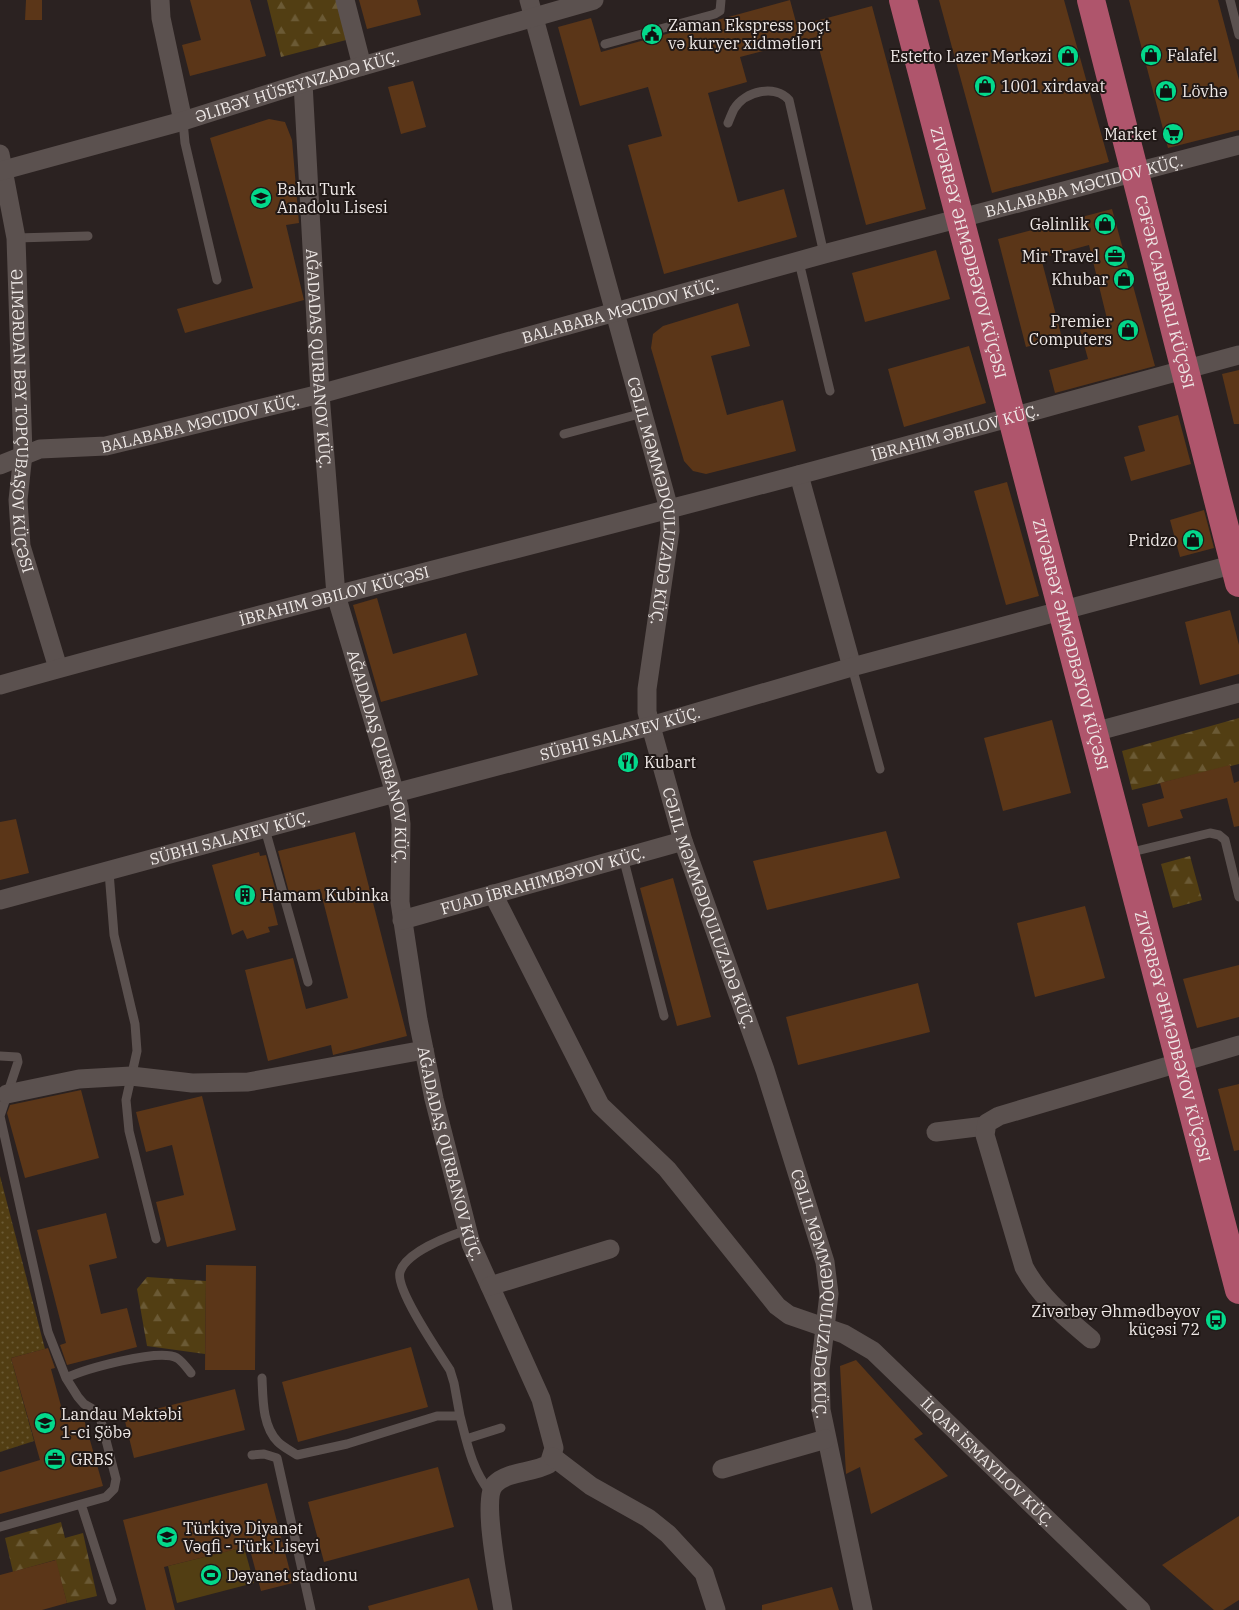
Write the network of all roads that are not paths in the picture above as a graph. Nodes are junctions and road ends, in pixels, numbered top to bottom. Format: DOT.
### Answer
graph roads {
  1 [pos="160,0"];
  2 [pos="345,0"];
  3 [pos="594,0"];
  4 [pos="721,0"];
  5 [pos="903,0"];
  6 [pos="1091,0"];
  7 [pos="1230,0"];
  8 [pos="532,8"];
  9 [pos="1239,35"];
  10 [pos="605,44"];
  11 [pos="362,66"];
  12 [pos="303,83"];
  13 [pos="183,121"];
  14 [pos="728,123"];
  15 [pos="1239,145"];
  16 [pos="2,165"];
  17 [pos="1134,172"];
  18 [pos="960,218"];
  19 [pos="88,236"];
  20 [pos="16,238"];
  21 [pos="824,254"];
  22 [pos="799,262"];
  23 [pos="218,280"];
  24 [pos="615,312"];
  25 [pos="1239,355"];
  26 [pos="1184,370"];
  27 [pos="830,391"];
  28 [pos="320,394"];
  29 [pos="643,413"];
  30 [pos="1011,416"];
  31 [pos="564,434"];
  32 [pos="23,454"];
  33 [pos="0,465"];
  34 [pos="799,475"];
  35 [pos="669,509"];
  36 [pos="1237,570"];
  37 [pos="336,595"];
  38 [pos="1062,610"];
  39 [pos="58,668"];
  40 [pos="852,668"];
  41 [pos="0,684"];
  42 [pos="1239,693"];
  43 [pos="650,726"];
  44 [pos="1094,732"];
  45 [pos="880,769"];
  46 [pos="395,792"];
  47 [pos="265,829"];
  48 [pos="683,841"];
  49 [pos="1126,854"];
  50 [pos="623,857"];
  51 [pos="109,872"];
  52 [pos="493,894"];
  53 [pos="1239,897"];
  54 [pos="0,900"];
  55 [pos="402,920"];
  56 [pos="308,982"];
  57 [pos="664,1016"];
  58 [pos="1239,1045"];
  59 [pos="424,1050"];
  60 [pos="0,1056"];
  61 [pos="1180,1062"];
  62 [pos="131,1076"];
  63 [pos="7,1094"];
  64 [pos="986,1126"];
  65 [pos="936,1132"];
  66 [pos="467,1230"];
  67 [pos="156,1239"];
  68 [pos="610,1249"];
  69 [pos="490,1286"];
  70 [pos="1239,1290"];
  71 [pos="825,1328"];
  72 [pos="1091,1339"];
  73 [pos="191,1372"];
  74 [pos="66,1378"];
  75 [pos="262,1378"];
  76 [pos="460,1416"];
  77 [pos="501,1428"];
  78 [pos="826,1438"];
  79 [pos="466,1439"];
  80 [pos="252,1454"];
  81 [pos="553,1458"];
  82 [pos="722,1469"];
  83 [pos="490,1492"];
  84 [pos="81,1504"];
  85 [pos="0,1527"];
  86 [pos="112,1600"];
  87 [pos="311,1610"];
  88 [pos="503,1610"];
  89 [pos="716,1610"];
  90 [pos="863,1610"];
  91 [pos="1141,1610"];
  1 -- 13 [label="street"];
  2 -- 11 [label="street"];
  3 -- 8 [label="street, ƏLIBƏY HÜSEYNZADƏ KÜÇ."];
  4 -- 10 [label="lane"];
  5 -- 18 [label="main road, ZIVƏRBƏY ƏHMƏDBƏYOV KÜÇƏSI"];
  6 -- 17 [label="main road"];
  7 -- 9 [label="lane"];
  8 -- 11 [label="street, ƏLIBƏY HÜSEYNZADƏ KÜÇ."];
  8 -- 24 [label="street, CƏLIL MƏMMƏDQULUZADƏ KÜÇ."];
  11 -- 12 [label="street, ƏLIBƏY HÜSEYNZADƏ KÜÇ."];
  12 -- 13 [label="street, ƏLIBƏY HÜSEYNZADƏ KÜÇ."];
  12 -- 28 [label="street, AĞADADAŞ QURBANOV KÜÇ."];
  13 -- 16 [label="street, ƏLIBƏY HÜSEYNZADƏ KÜÇ."];
  13 -- 23 [label="lane"];
  14 -- 21 [label="lane"];
  15 -- 17 [label="street, BALABABA MƏCIDOV KÜÇ."];
  16 -- 20 [label="street, ƏLIMƏRDAN BƏY TOPÇUBAŞOV KÜÇƏSI"];
  17 -- 18 [label="street, BALABABA MƏCIDOV KÜÇ."];
  17 -- 26 [label="main road"];
  18 -- 21 [label="street, BALABABA MƏCIDOV KÜÇ."];
  18 -- 30 [label="main road, ZIVƏRBƏY ƏHMƏDBƏYOV KÜÇƏSI"];
  19 -- 20 [label="lane"];
  20 -- 32 [label="street, ƏLIMƏRDAN BƏY TOPÇUBAŞOV KÜÇƏSI"];
  21 -- 22 [label="street, BALABABA MƏCIDOV KÜÇ."];
  22 -- 24 [label="street, BALABABA MƏCIDOV KÜÇ."];
  22 -- 27 [label="lane"];
  24 -- 28 [label="street, BALABABA MƏCIDOV KÜÇ."];
  24 -- 29 [label="street, CƏLIL MƏMMƏDQULUZADƏ KÜÇ."];
  25 -- 26 [label="street, İBRAHIM ƏBILOV KÜÇ."];
  26 -- 30 [label="street, İBRAHIM ƏBILOV KÜÇ."];
  26 -- 36 [label="main road"];
  28 -- 32 [label="street, BALABABA MƏCIDOV KÜÇ."];
  28 -- 37 [label="street, AĞADADAŞ QURBANOV KÜÇ."];
  29 -- 31 [label="lane"];
  29 -- 35 [label="street, CƏLIL MƏMMƏDQULUZADƏ KÜÇ."];
  30 -- 34 [label="street, İBRAHIM ƏBILOV KÜÇ."];
  30 -- 38 [label="main road, ZIVƏRBƏY ƏHMƏDBƏYOV KÜÇƏSI"];
  32 -- 33 [label="street, BALABABA MƏCIDOV KÜÇ."];
  32 -- 39 [label="street, ƏLIMƏRDAN BƏY TOPÇUBAŞOV KÜÇƏSI"];
  34 -- 35 [label="street, İBRAHIM ƏBILOV KÜÇ."];
  34 -- 40 [label="street"];
  35 -- 37 [label="street, İBRAHIM ƏBILOV KÜÇƏSI"];
  35 -- 43 [label="street, CƏLIL MƏMMƏDQULUZADƏ KÜÇ."];
  36 -- 38 [label="street, SÜBHI SALAYEV KÜÇ."];
  37 -- 39 [label="street, İBRAHIM ƏBILOV KÜÇƏSI"];
  37 -- 46 [label="street, AĞADADAŞ QURBANOV KÜÇ."];
  38 -- 40 [label="street, SÜBHI SALAYEV KÜÇ."];
  38 -- 44 [label="main road, ZIVƏRBƏY ƏHMƏDBƏYOV KÜÇƏSI"];
  39 -- 41 [label="street, İBRAHIM ƏBILOV KÜÇƏSI"];
  40 -- 43 [label="street, SÜBHI SALAYEV KÜÇ."];
  40 -- 45 [label="lane"];
  42 -- 44 [label="street"];
  43 -- 46 [label="street, SÜBHI SALAYEV KÜÇ."];
  43 -- 48 [label="street, CƏLIL MƏMMƏDQULUZADƏ KÜÇ."];
  44 -- 49 [label="main road, ZIVƏRBƏY ƏHMƏDBƏYOV KÜÇƏSI"];
  46 -- 47 [label="street, SÜBHI SALAYEV KÜÇ."];
  46 -- 55 [label="street, AĞADADAŞ QURBANOV KÜÇ."];
  47 -- 51 [label="street, SÜBHI SALAYEV KÜÇ."];
  47 -- 56 [label="lane"];
  48 -- 50 [label="street, FUAD İBRAHIMBƏYOV KÜÇ."];
  48 -- 71 [label="street, CƏLIL MƏMMƏDQULUZADƏ KÜÇ."];
  49 -- 53 [label="lane"];
  49 -- 61 [label="main road, ZIVƏRBƏY ƏHMƏDBƏYOV KÜÇƏSI"];
  50 -- 52 [label="street, FUAD İBRAHIMBƏYOV KÜÇ."];
  50 -- 57 [label="lane"];
  51 -- 54 [label="street, SÜBHI SALAYEV KÜÇ."];
  51 -- 62 [label="lane"];
  52 -- 55 [label="street, FUAD İBRAHIMBƏYOV KÜÇ."];
  52 -- 71 [label="street"];
  55 -- 59 [label="street, AĞADADAŞ QURBANOV KÜÇ."];
  58 -- 61 [label="street"];
  59 -- 62 [label="street"];
  59 -- 66 [label="street, AĞADADAŞ QURBANOV KÜÇ."];
  60 -- 63 [label="lane"];
  61 -- 64 [label="street"];
  61 -- 70 [label="main road, ZIVƏRBƏY ƏHMƏDBƏYOV KÜÇƏSI"];
  62 -- 63 [label="street"];
  62 -- 67 [label="lane"];
  63 -- 74 [label="lane"];
  64 -- 65 [label="street"];
  64 -- 72 [label="street"];
  66 -- 69 [label="street, AĞADADAŞ QURBANOV KÜÇ."];
  66 -- 76 [label="lane"];
  68 -- 69 [label="street"];
  69 -- 81 [label="street, AĞADADAŞ QURBANOV KÜÇ."];
  71 -- 78 [label="street, CƏLIL MƏMMƏDQULUZADƏ KÜÇ."];
  71 -- 91 [label="street"];
  73 -- 74 [label="lane"];
  74 -- 84 [label="lane"];
  75 -- 76 [label="lane"];
  76 -- 79 [label="lane"];
  77 -- 79 [label="lane"];
  78 -- 82 [label="street"];
  78 -- 90 [label="street, CƏLIL MƏMMƏDQULUZADƏ KÜÇ."];
  79 -- 83 [label="lane"];
  80 -- 87 [label="lane"];
  81 -- 83 [label="street"];
  81 -- 89 [label="street"];
  83 -- 88 [label="street"];
  84 -- 85 [label="lane"];
  84 -- 86 [label="lane"];
}
